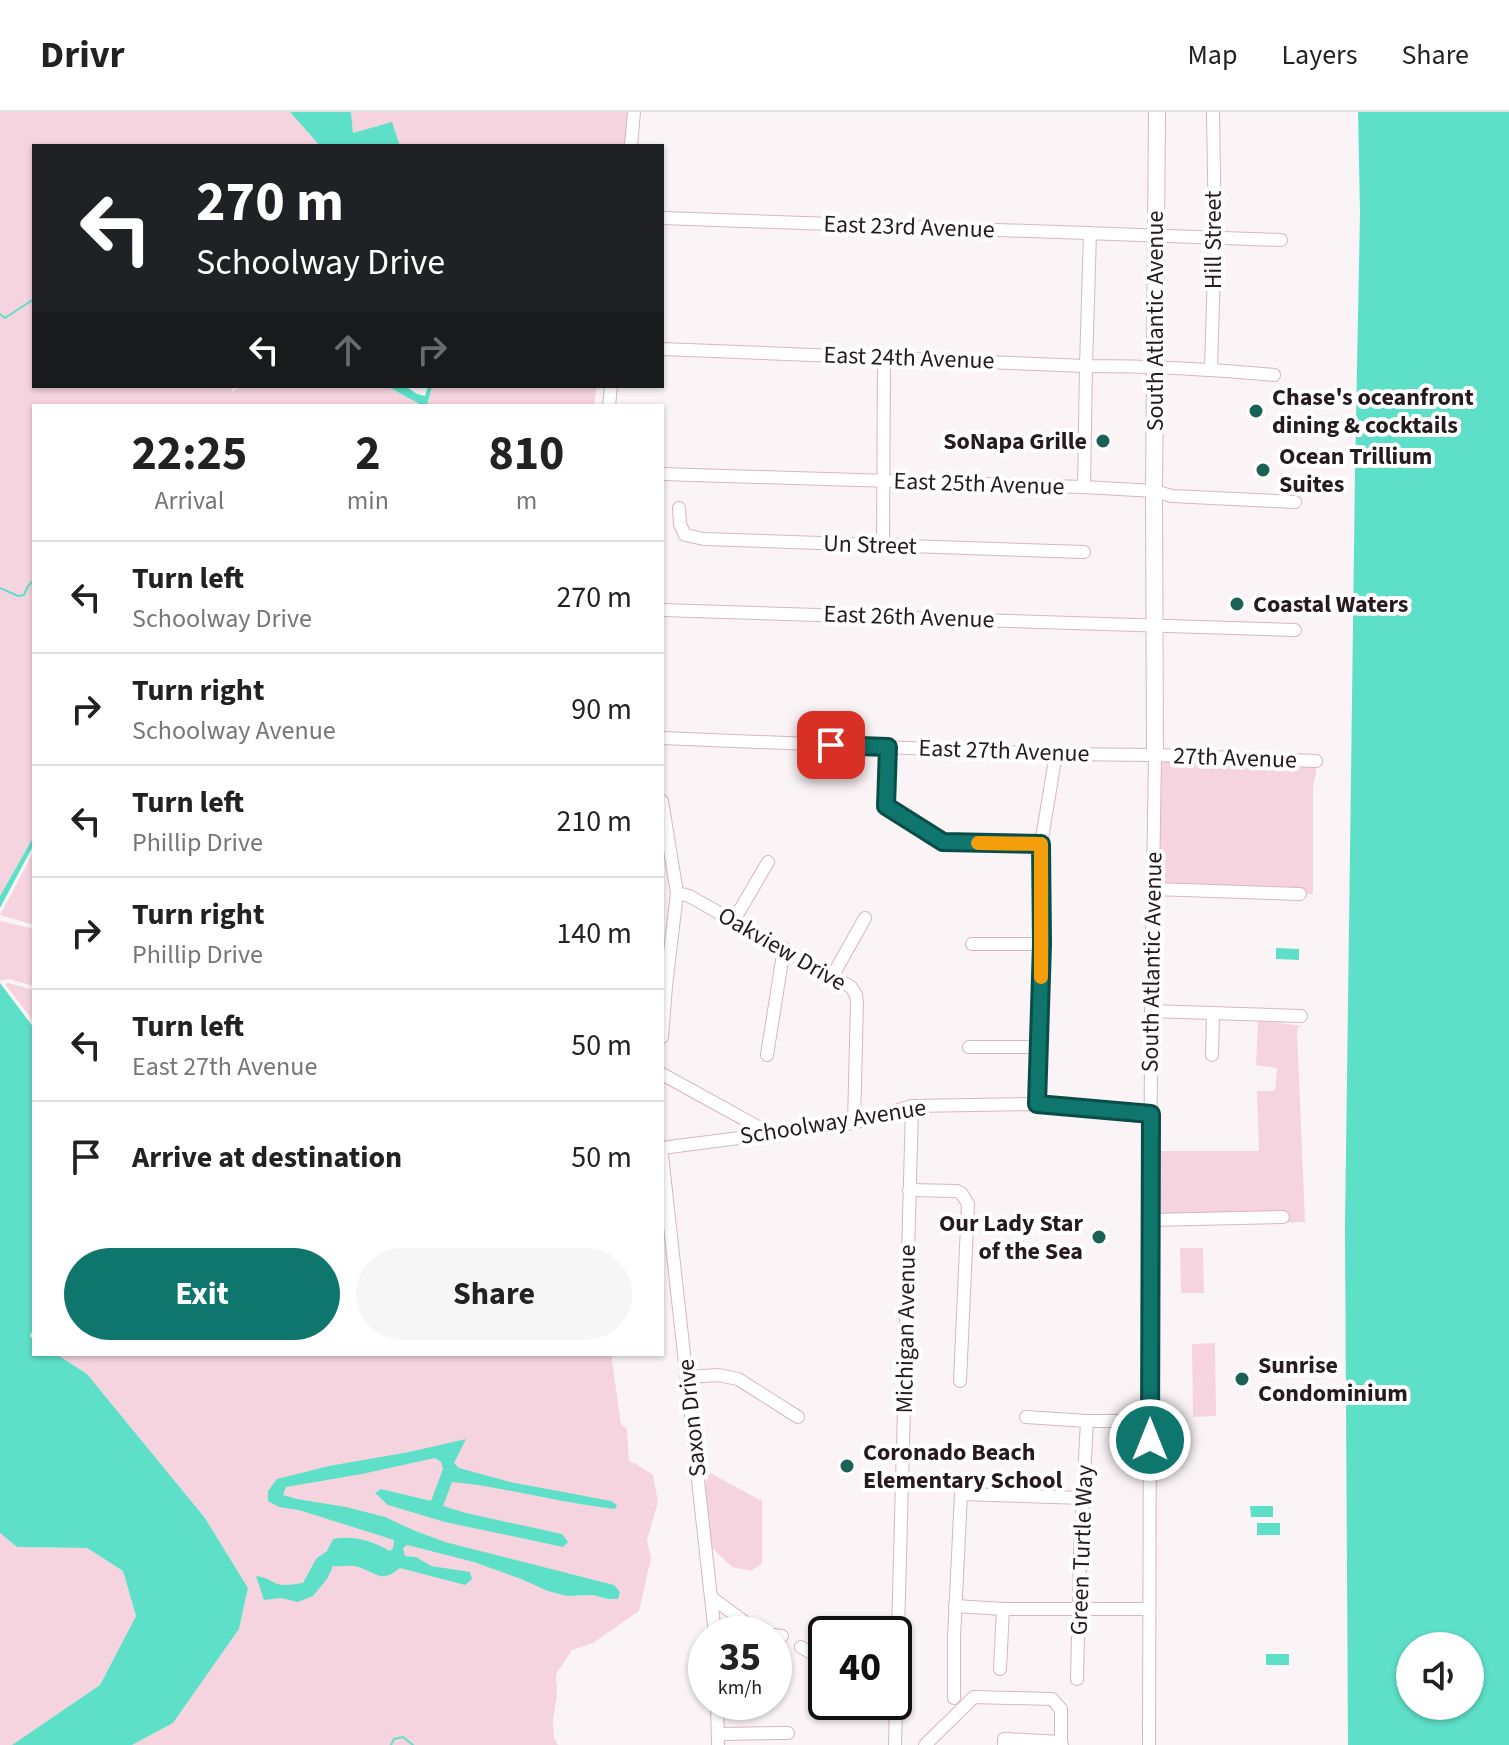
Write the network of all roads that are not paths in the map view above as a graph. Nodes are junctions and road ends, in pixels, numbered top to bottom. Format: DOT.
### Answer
graph roads {
  1 [pos="634,112"];
  2 [pos="1157,112"];
  3 [pos="1213,112"];
  4 [pos="631,144"];
  5 [pos="664,218"];
  6 [pos="1090,233"];
  7 [pos="1156,235"];
  8 [pos="1215,237"];
  9 [pos="1281,240"];
  10 [pos="664,349"];
  11 [pos="884,357"];
  12 [pos="1086,366"];
  13 [pos="1156,366"];
  14 [pos="1211,369"];
  15 [pos="1274,375"];
  16 [pos="664,474"];
  17 [pos="884,481"];
  18 [pos="1084,487"];
  19 [pos="1154,491"];
  20 [pos="1295,502"];
  21 [pos="679,508"];
  22 [pos="883,546"];
  23 [pos="1084,552"];
  24 [pos="664,610"];
  25 [pos="1155,626"];
  26 [pos="1295,630"];
  27 [pos="664,738"];
  28 [pos="888,747"];
  29 [pos="1056,754"];
  30 [pos="1155,755"];
  31 [pos="1316,761"];
  32 [pos="664,813"];
  33 [pos="1041,844"];
  34 [pos="768,862"];
  35 [pos="1153,889"];
  36 [pos="677,893"];
  37 [pos="1300,894"];
  38 [pos="865,918"];
  39 [pos="734,920"];
  40 [pos="972,944"];
  41 [pos="1042,944"];
  42 [pos="784,948"];
  43 [pos="833,975"];
  44 [pos="1151,1011"];
  45 [pos="664,1012"];
  46 [pos="1213,1013"];
  47 [pos="1301,1016"];
  48 [pos="969,1047"];
  49 [pos="1039,1047"];
  50 [pos="767,1055"];
  51 [pos="1212,1055"];
  52 [pos="664,1075"];
  53 [pos="1037,1104"];
  54 [pos="912,1106"];
  55 [pos="1151,1114"];
  56 [pos="854,1123"];
  57 [pos="771,1134"];
  58 [pos="664,1148"];
  59 [pos="664,1172"];
  60 [pos="909,1190"];
  61 [pos="1283,1217"];
  62 [pos="1151,1220"];
  63 [pos="688,1377"];
  64 [pos="960,1381"];
  65 [pos="798,1417"];
  66 [pos="1026,1417"];
  67 [pos="1087,1421"];
  68 [pos="1150,1421"];
  69 [pos="1083,1498"];
  70 [pos="711,1597"];
  71 [pos="955,1606"];
  72 [pos="1003,1609"];
  73 [pos="1079,1609"];
  74 [pos="1149,1609"];
  75 [pos="713,1616"];
  76 [pos="737,1616"];
  77 [pos="897,1616"];
  78 [pos="801,1647"];
  79 [pos="808,1651"];
  80 [pos="1000,1669"];
  81 [pos="1077,1679"];
  82 [pos="954,1698"];
  83 [pos="717,1720"];
  84 [pos="895,1720"];
  85 [pos="788,1733"];
  86 [pos="718,1740"];
  87 [pos="1062,1743"];
  88 [pos="895,1745"];
  89 [pos="925,1745"];
  90 [pos="1004,1745"];
  91 [pos="1149,1745"];
  1 -- 4 [label="street"];
  2 -- 7 [label="main road, South Atlantic Avenue"];
  3 -- 8 [label="street, Hill Street"];
  5 -- 6 [label="street, East 23rd Avenue"];
  6 -- 7 [label="street, East 23rd Avenue"];
  6 -- 12 [label="street"];
  7 -- 8 [label="street, East 23rd Avenue"];
  7 -- 13 [label="main road, South Atlantic Avenue"];
  8 -- 9 [label="street, East 23rd Avenue"];
  8 -- 14 [label="street, Hill Street"];
  10 -- 11 [label="street, East 24th Avenue"];
  11 -- 12 [label="street, East 24th Avenue"];
  11 -- 17 [label="street"];
  12 -- 13 [label="street, East 24th Avenue"];
  12 -- 18 [label="street"];
  13 -- 14 [label="street, East 24th Avenue"];
  13 -- 19 [label="main road, South Atlantic Avenue"];
  14 -- 15 [label="street, East 24th Avenue"];
  16 -- 17 [label="street, East 25th Avenue"];
  17 -- 18 [label="street, East 25th Avenue"];
  17 -- 22 [label="street"];
  18 -- 19 [label="street, East 25th Avenue"];
  19 -- 20 [label="street, East 25th Avenue"];
  19 -- 25 [label="main road, South Atlantic Avenue"];
  21 -- 22 [label="street, Un Street"];
  22 -- 23 [label="street, Un Street"];
  24 -- 25 [label="street, East 26th Avenue"];
  25 -- 26 [label="street, East 26th Avenue"];
  25 -- 30 [label="main road, South Atlantic Avenue"];
  27 -- 28 [label="street, East 27th Avenue"];
  28 -- 29 [label="street, East 27th Avenue"];
  28 -- 33 [label="street"];
  29 -- 30 [label="street, East 27th Avenue"];
  29 -- 33 [label="street"];
  30 -- 31 [label="street, 27th Avenue"];
  30 -- 35 [label="street, South Atlantic Avenue"];
  32 -- 36 [label="street"];
  33 -- 41 [label="street"];
  34 -- 39 [label="street"];
  35 -- 37 [label="street"];
  35 -- 44 [label="street, South Atlantic Avenue"];
  36 -- 39 [label="street, Oakview Drive"];
  36 -- 45 [label="street"];
  38 -- 43 [label="street"];
  39 -- 42 [label="street, Oakview Drive"];
  40 -- 41 [label="street"];
  41 -- 49 [label="street"];
  42 -- 43 [label="street, Oakview Drive"];
  42 -- 50 [label="street"];
  43 -- 56 [label="street, Oakview Drive"];
  44 -- 46 [label="street"];
  44 -- 55 [label="street, South Atlantic Avenue"];
  46 -- 47 [label="street"];
  46 -- 51 [label="street"];
  48 -- 49 [label="street"];
  49 -- 53 [label="street"];
  52 -- 57 [label="street"];
  53 -- 54 [label="street, Schoolway Avenue"];
  53 -- 55 [label="street, Schoolway Avenue"];
  54 -- 56 [label="street, Schoolway Avenue"];
  54 -- 60 [label="street, Michigan Avenue"];
  55 -- 62 [label="street, South Atlantic Avenue"];
  56 -- 57 [label="street, Schoolway Avenue"];
  57 -- 58 [label="street, Schoolway Avenue"];
  59 -- 63 [label="street, Saxon Drive"];
  60 -- 64 [label="street"];
  60 -- 77 [label="street, Michigan Avenue"];
  61 -- 62 [label="street"];
  62 -- 68 [label="street, South Atlantic Avenue"];
  63 -- 65 [label="street"];
  63 -- 70 [label="street, Saxon Drive"];
  66 -- 67 [label="street"];
  67 -- 68 [label="street"];
  67 -- 69 [label="street, Green Turtle Way"];
  68 -- 74 [label="street, South Atlantic Avenue"];
  69 -- 71 [label="street"];
  69 -- 73 [label="street, Green Turtle Way"];
  70 -- 75 [label="street, Saxon Drive"];
  70 -- 76 [label="street"];
  71 -- 72 [label="street"];
  71 -- 82 [label="street"];
  72 -- 73 [label="street"];
  72 -- 80 [label="street"];
  73 -- 74 [label="street"];
  73 -- 81 [label="street, Green Turtle Way"];
  74 -- 91 [label="street, South Atlantic Avenue"];
  78 -- 79 [label="street"];
  83 -- 86 [label="street"];
  84 -- 88 [label="street, Michigan Avenue"];
  85 -- 86 [label="street"];
  87 -- 89 [label="street"];
  87 -- 90 [label="street"];
}
